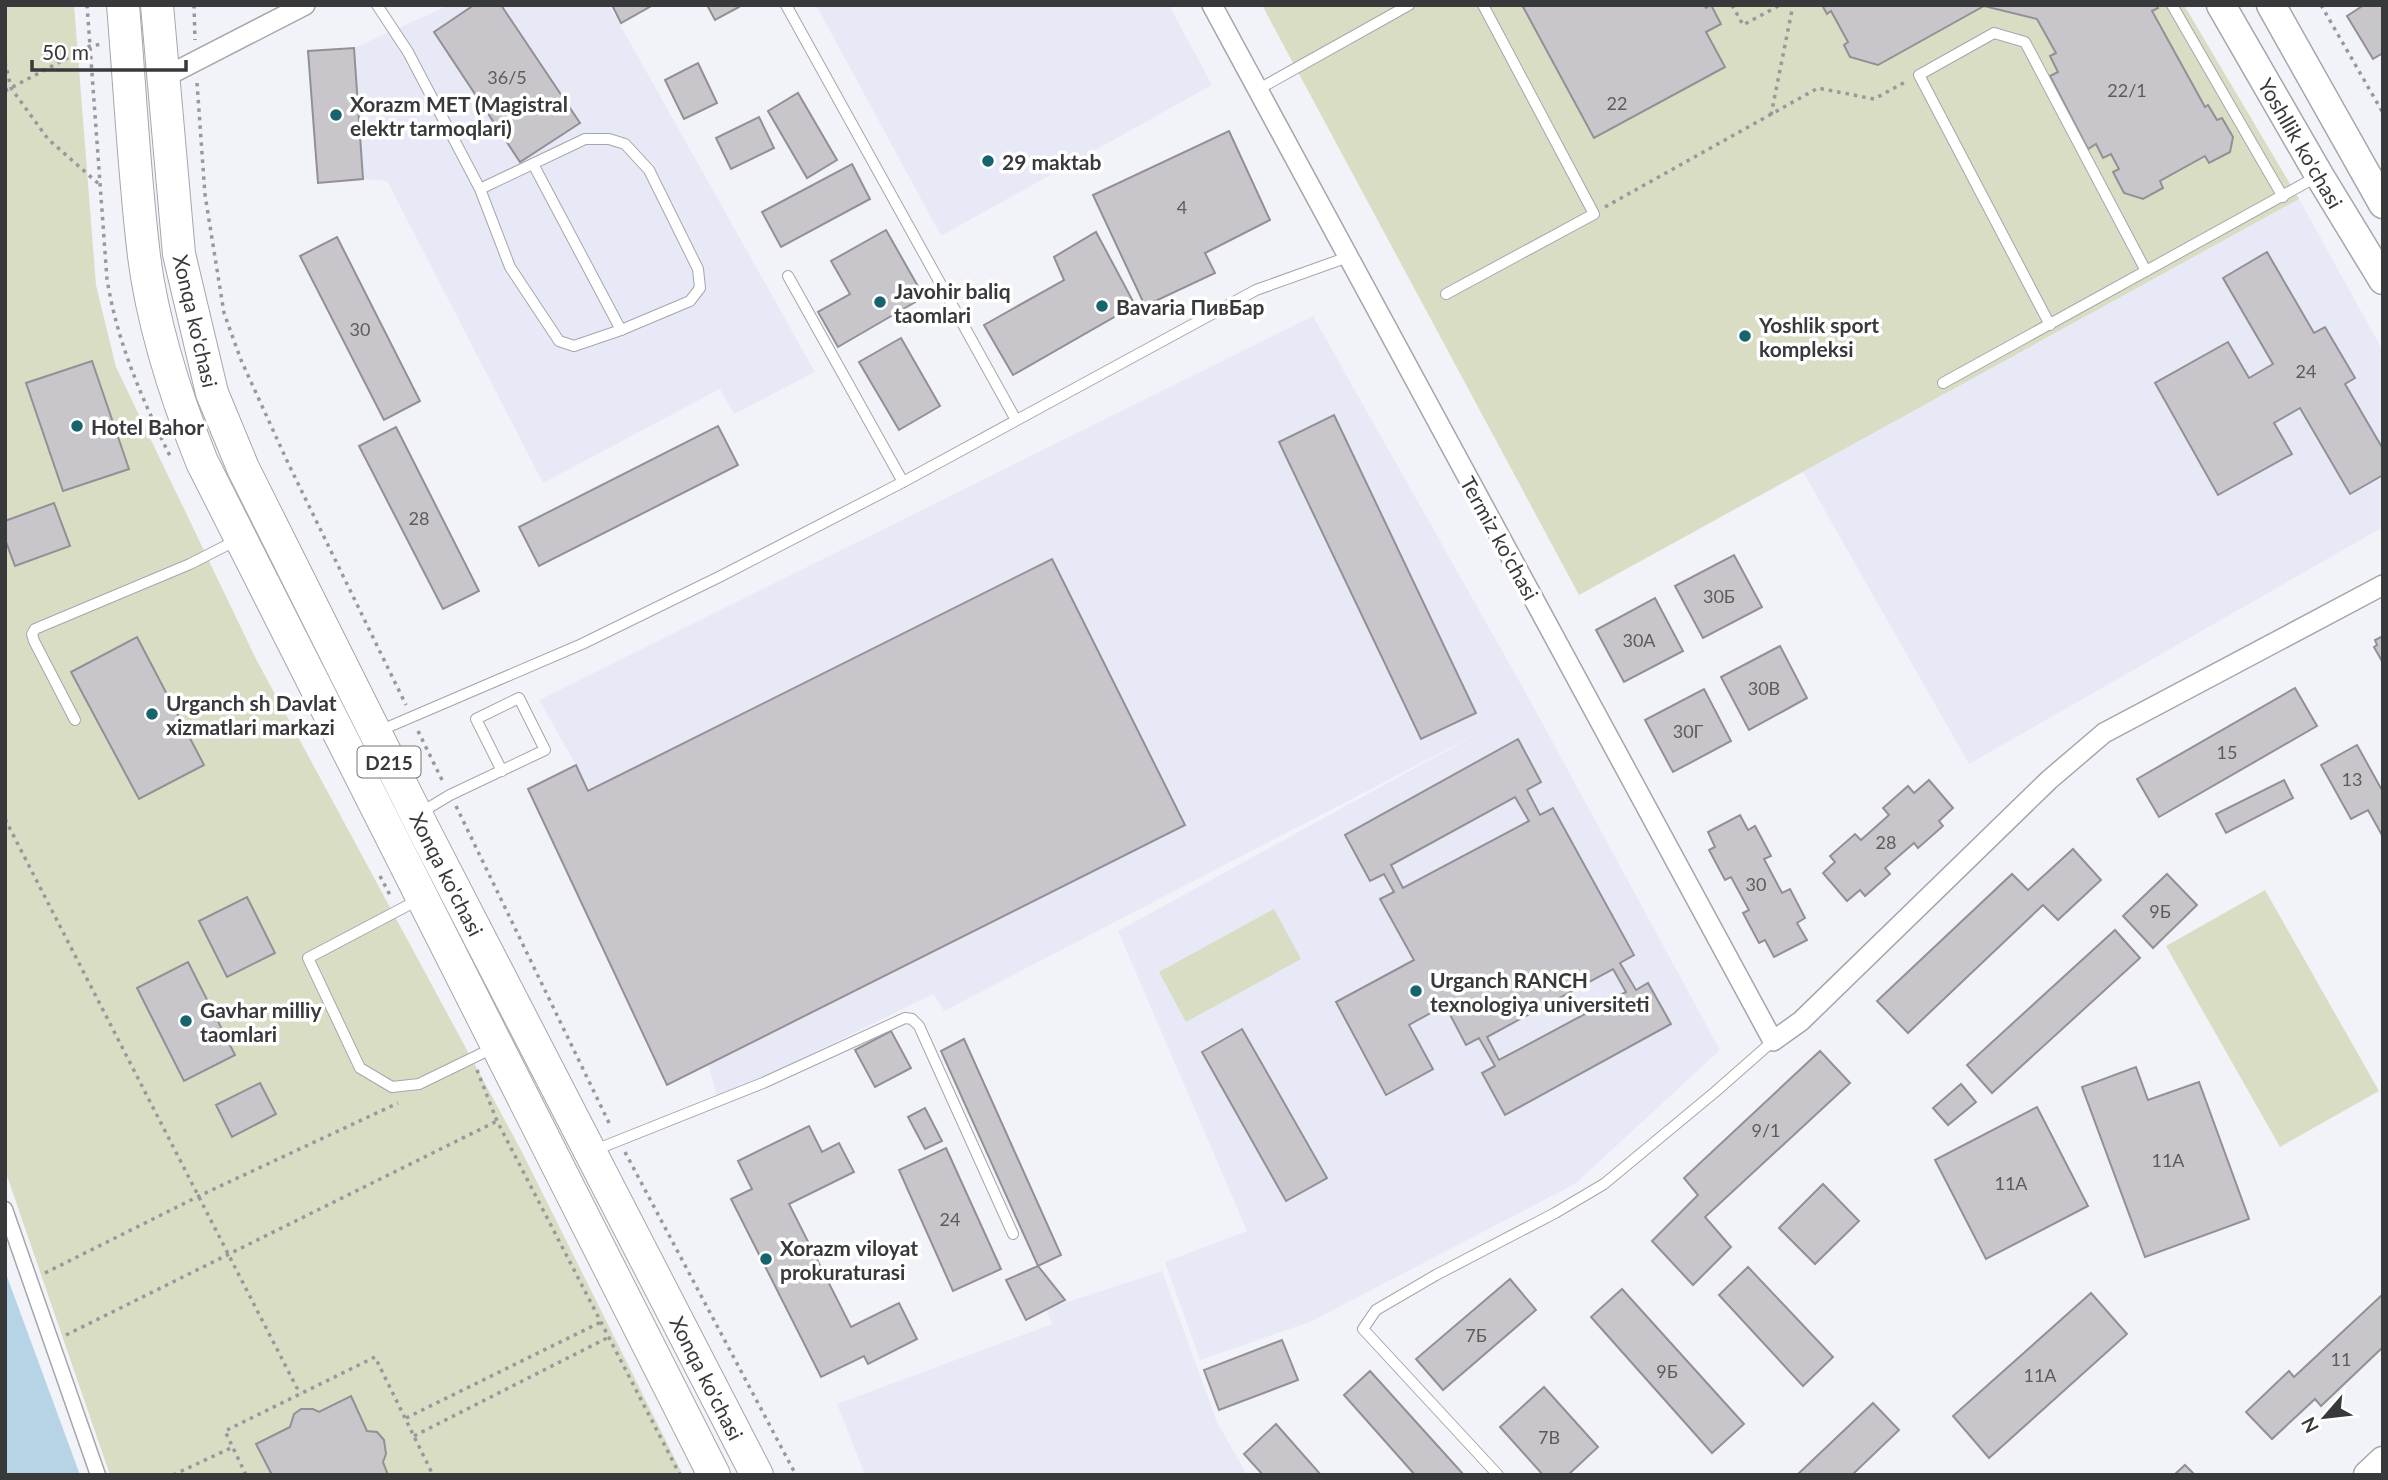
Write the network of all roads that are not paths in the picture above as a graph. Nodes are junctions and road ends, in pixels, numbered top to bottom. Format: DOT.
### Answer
graph roads {
  1 [pos="124,5"];
  2 [pos="157,5"];
  3 [pos="305,5"];
  4 [pos="377,5"];
  5 [pos="786,5"];
  6 [pos="1212,5"];
  7 [pos="1409,5"];
  8 [pos="1483,5"];
  9 [pos="2172,5"];
  10 [pos="2221,5"];
  11 [pos="2272,5"];
  12 [pos="163,78"];
  13 [pos="1258,90"];
  14 [pos="533,164"];
  15 [pos="2319,175"];
  16 [pos="480,188"];
  17 [pos="2283,197"];
  18 [pos="2383,204"];
  19 [pos="1348,257"];
  20 [pos="2146,271"];
  21 [pos="788,276"];
  22 [pos="2383,280"];
  23 [pos="1446,294"];
  24 [pos="2050,325"];
  25 [pos="621,330"];
  26 [pos="1944,383"];
  27 [pos="1016,420"];
  28 [pos="903,482"];
  29 [pos="239,539"];
  30 [pos="2383,585"];
  31 [pos="75,720"];
  32 [pos="375,733"];
  33 [pos="502,771"];
  34 [pos="420,822"];
  35 [pos="394,843"];
  36 [pos="422,898"];
  37 [pos="1773,1041"];
  38 [pos="497,1046"];
  39 [pos="605,1146"];
  40 [pos="5,1209"];
  41 [pos="1013,1234"];
  42 [pos="2383,1461"];
  43 [pos="98,1475"];
  44 [pos="714,1475"];
  45 [pos="757,1475"];
  46 [pos="1498,1475"];
  47 [pos="2368,1475"];
  1 -- 29 [label="main road, Xonqa ko'chasi / D215"];
  2 -- 12 [label="main road, Xonqa ko'chasi / D215"];
  3 -- 12 [label="street"];
  4 -- 16 [label="lane"];
  5 -- 27 [label="lane"];
  6 -- 13 [label="street, Termiz ko'chasi"];
  7 -- 13 [label="lane"];
  8 -- 23 [label="lane"];
  9 -- 17 [label="lane"];
  10 -- 15 [label="main road, Yoshllik ko'chasi"];
  11 -- 18 [label="main road, Yoshllik ko'chasi"];
  12 -- 32 [label="main road, Xonqa ko'chasi / D215"];
  13 -- 19 [label="street, Termiz ko'chasi"];
  14 -- 16 [label="lane"];
  14 -- 25 [label="lane"];
  14 -- 25 [label="lane"];
  15 -- 17 [label="lane"];
  15 -- 22 [label="main road, Yoshllik ko'chasi"];
  16 -- 25 [label="lane"];
  17 -- 20 [label="lane"];
  19 -- 27 [label="lane"];
  19 -- 37 [label="street, Termiz ko'chasi"];
  20 -- 24 [label="lane"];
  20 -- 24 [label="lane"];
  21 -- 28 [label="lane"];
  24 -- 26 [label="lane"];
  27 -- 28 [label="lane"];
  28 -- 32 [label="lane"];
  29 -- 31 [label="lane"];
  29 -- 35 [label="main road, Xonqa ko'chasi / D215"];
  30 -- 37 [label="street"];
  32 -- 34 [label="main road, Xonqa ko'chasi / D215"];
  33 -- 33 [label="lane"];
  33 -- 34 [label="lane"];
  34 -- 35 [label="main road"];
  34 -- 39 [label="main road, Xonqa ko'chasi / D215"];
  35 -- 36 [label="main road, Xonqa ko'chasi / D215"];
  36 -- 38 [label="main road, Xonqa ko'chasi / D215"];
  36 -- 38 [label="lane"];
  37 -- 46 [label="lane"];
  38 -- 44 [label="main road, Xonqa ko'chasi / D215"];
  39 -- 41 [label="lane"];
  39 -- 45 [label="main road, Xonqa ko'chasi / D215"];
  40 -- 43 [label="street"];
  42 -- 47 [label="main road"];
}
